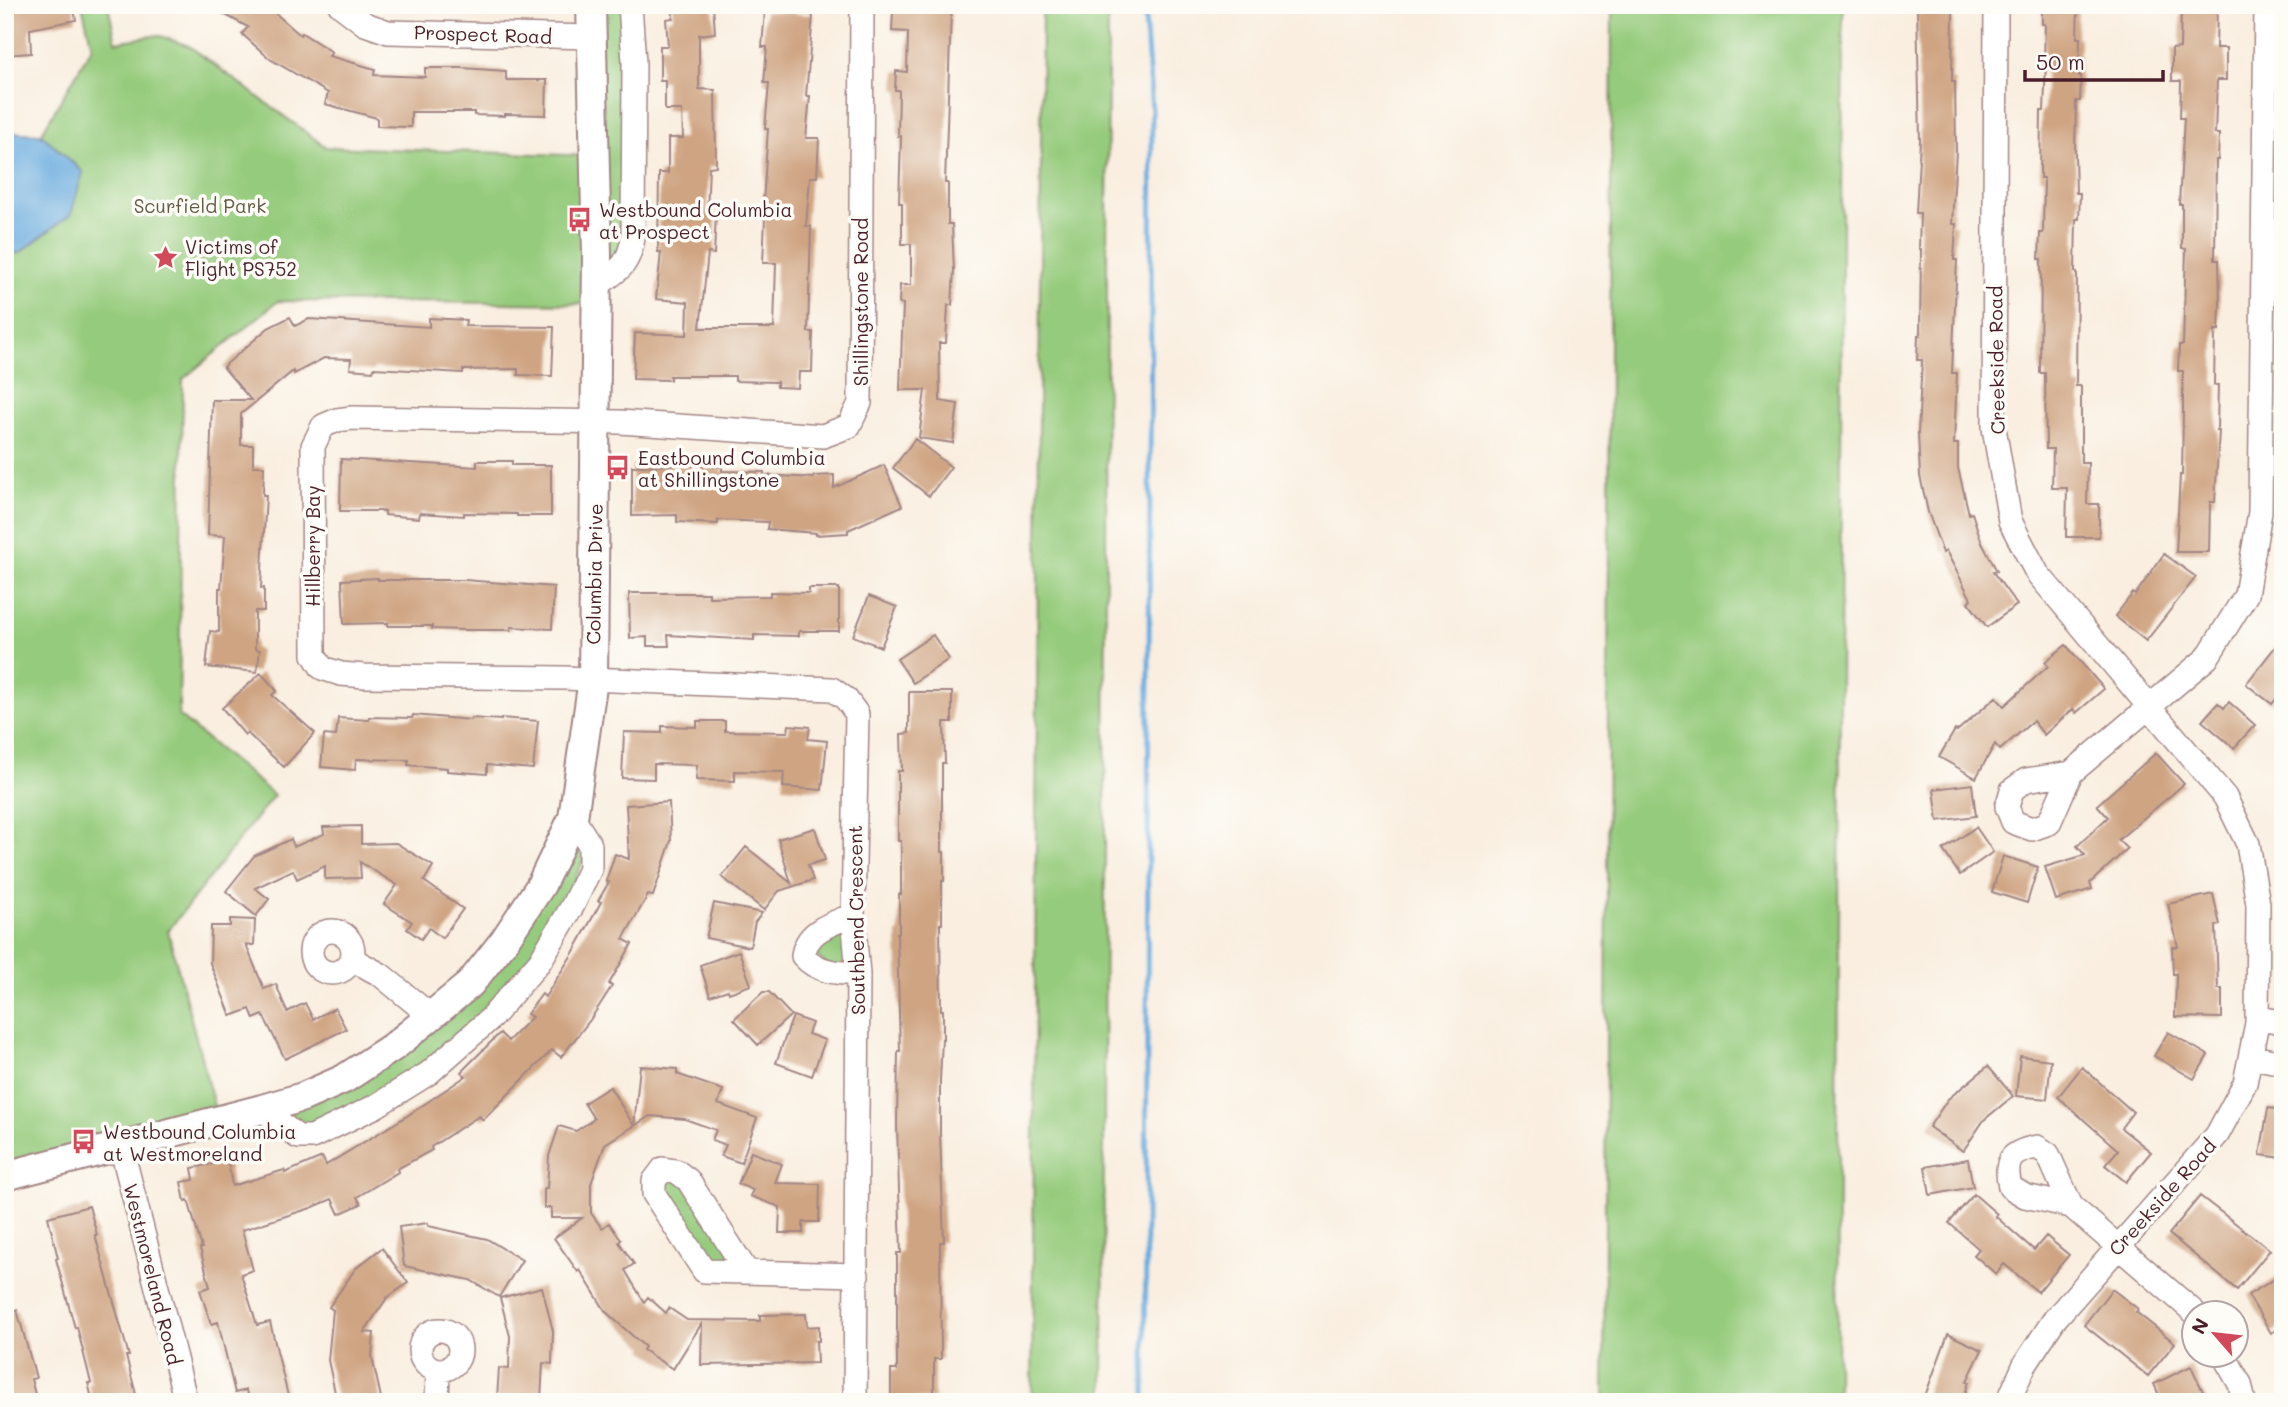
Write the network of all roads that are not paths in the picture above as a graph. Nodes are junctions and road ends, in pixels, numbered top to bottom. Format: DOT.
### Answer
graph roads {
  1 [pos="340,5"];
  2 [pos="591,5"];
  3 [pos="630,5"];
  4 [pos="862,5"];
  5 [pos="1996,5"];
  6 [pos="2266,5"];
  7 [pos="593,37"];
  8 [pos="2274,66"];
  9 [pos="595,287"];
  10 [pos="596,421"];
  11 [pos="593,679"];
  12 [pos="2151,708"];
  13 [pos="2071,773"];
  14 [pos="573,818"];
  15 [pos="853,915"];
  16 [pos="352,959"];
  17 [pos="858,974"];
  18 [pos="432,1017"];
  19 [pos="2258,1018"];
  20 [pos="2283,1022"];
  21 [pos="2252,1057"];
  22 [pos="2283,1063"];
  23 [pos="262,1109"];
  24 [pos="121,1146"];
  25 [pos="5,1176"];
  26 [pos="2071,1206"];
  27 [pos="2118,1245"];
  28 [pos="747,1272"];
  29 [pos="857,1276"];
  30 [pos="2180,1300"];
  31 [pos="2231,1368"];
  32 [pos="438,1370"];
  33 [pos="186,1402"];
  34 [pos="437,1402"];
  35 [pos="855,1402"];
  36 [pos="2008,1402"];
  37 [pos="2244,1402"];
  1 -- 7 [label="street, Prospect Road"];
  2 -- 7 [label="street, Columbia Drive"];
  3 -- 9 [label="street"];
  4 -- 10 [label="street, Shillingstone Road"];
  5 -- 12 [label="street, Creekside Road"];
  6 -- 8 [label="street"];
  7 -- 9 [label="street, Columbia Drive"];
  8 -- 12 [label="street"];
  9 -- 10 [label="street, Columbia Drive"];
  10 -- 11 [label="street, Columbia Drive"];
  10 -- 11 [label="street, Hillberry Bay"];
  11 -- 14 [label="street, Columbia Drive"];
  11 -- 15 [label="street, Southbend Crescent"];
  12 -- 13 [label="street"];
  12 -- 19 [label="street, Creekside Road"];
  14 -- 18 [label="street, Columbia Drive"];
  14 -- 23 [label="street"];
  15 -- 17 [label="street, Southbend Crescent"];
  15 -- 17 [label="street"];
  16 -- 18 [label="street"];
  17 -- 29 [label="street, Southbend Crescent"];
  18 -- 23 [label="street, Columbia Drive"];
  19 -- 20 [label="street"];
  19 -- 21 [label="street, Creekside Road"];
  21 -- 22 [label="street"];
  21 -- 27 [label="street, Creekside Road"];
  23 -- 24 [label="street, Columbia Drive"];
  24 -- 25 [label="street, Columbia Drive"];
  24 -- 33 [label="street, Westmoreland Road"];
  26 -- 27 [label="street"];
  27 -- 30 [label="street"];
  27 -- 36 [label="street, Creekside Road"];
  28 -- 28 [label="street"];
  28 -- 29 [label="street"];
  29 -- 35 [label="street, Southbend Crescent"];
  31 -- 37 [label="street"];
  32 -- 34 [label="street"];
}
